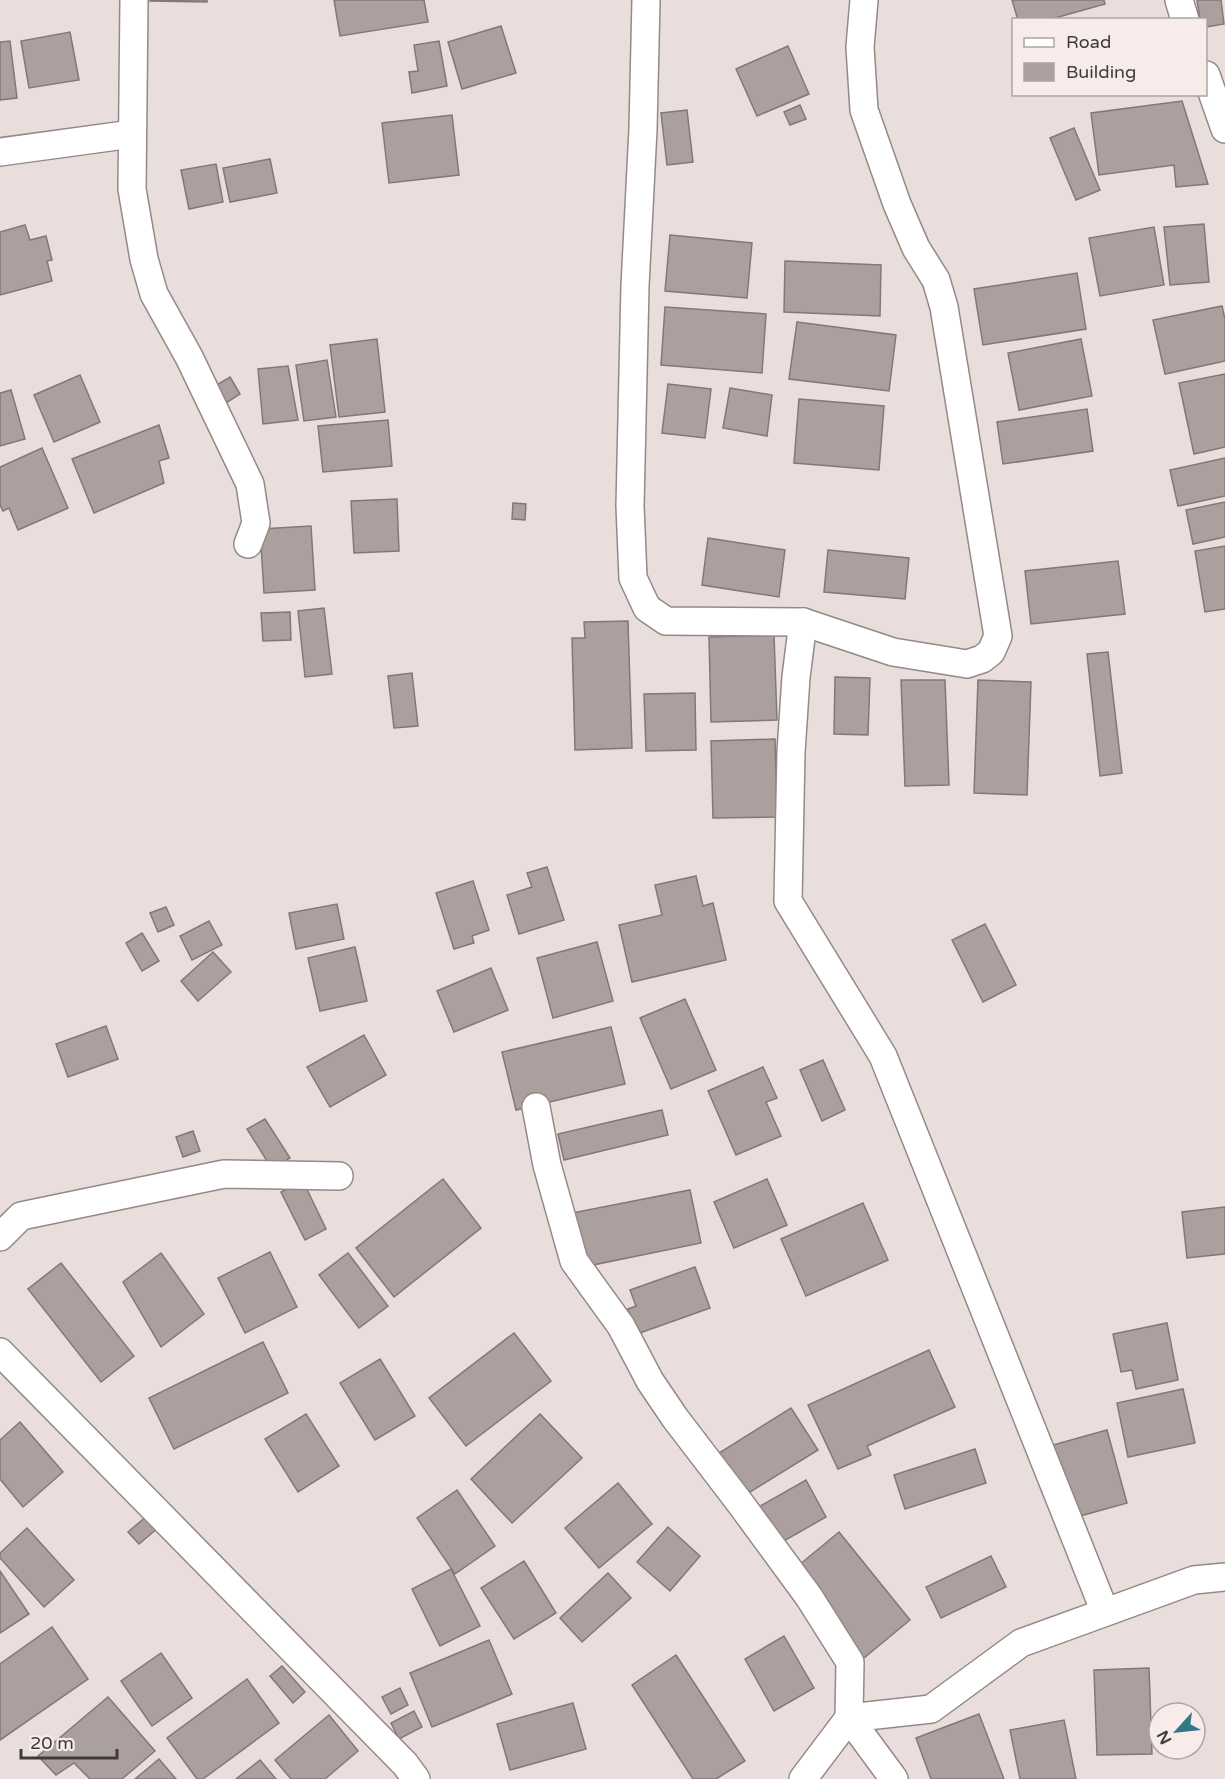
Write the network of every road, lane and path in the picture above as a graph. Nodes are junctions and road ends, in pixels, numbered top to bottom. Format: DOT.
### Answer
graph roads {
  1 [pos="134,0"];
  2 [pos="646,0"];
  3 [pos="864,0"];
  4 [pos="1179,0"];
  5 [pos="1184,18"];
  6 [pos="1207,78"];
  7 [pos="1225,129"];
  8 [pos="132,134"];
  9 [pos="0,152"];
  10 [pos="248,544"];
  11 [pos="803,622"];
  12 [pos="536,1107"];
  13 [pos="339,1176"];
  14 [pos="0,1237"];
  15 [pos="0,1352"];
  16 [pos="1225,1578"];
  17 [pos="1105,1612"];
  18 [pos="849,1718"];
  19 [pos="416,1779"];
  20 [pos="803,1779"];
  21 [pos="894,1779"];
  1 -- 8 [label="street"];
  2 -- 11 [label="street"];
  3 -- 11 [label="street"];
  4 -- 5 [label="street"];
  6 -- 7 [label="street"];
  8 -- 9 [label="street"];
  8 -- 10 [label="street"];
  11 -- 17 [label="street"];
  12 -- 18 [label="street"];
  13 -- 14 [label="street"];
  15 -- 19 [label="street"];
  16 -- 17 [label="street"];
  17 -- 18 [label="street"];
  18 -- 20 [label="street"];
  18 -- 21 [label="street"];
}
